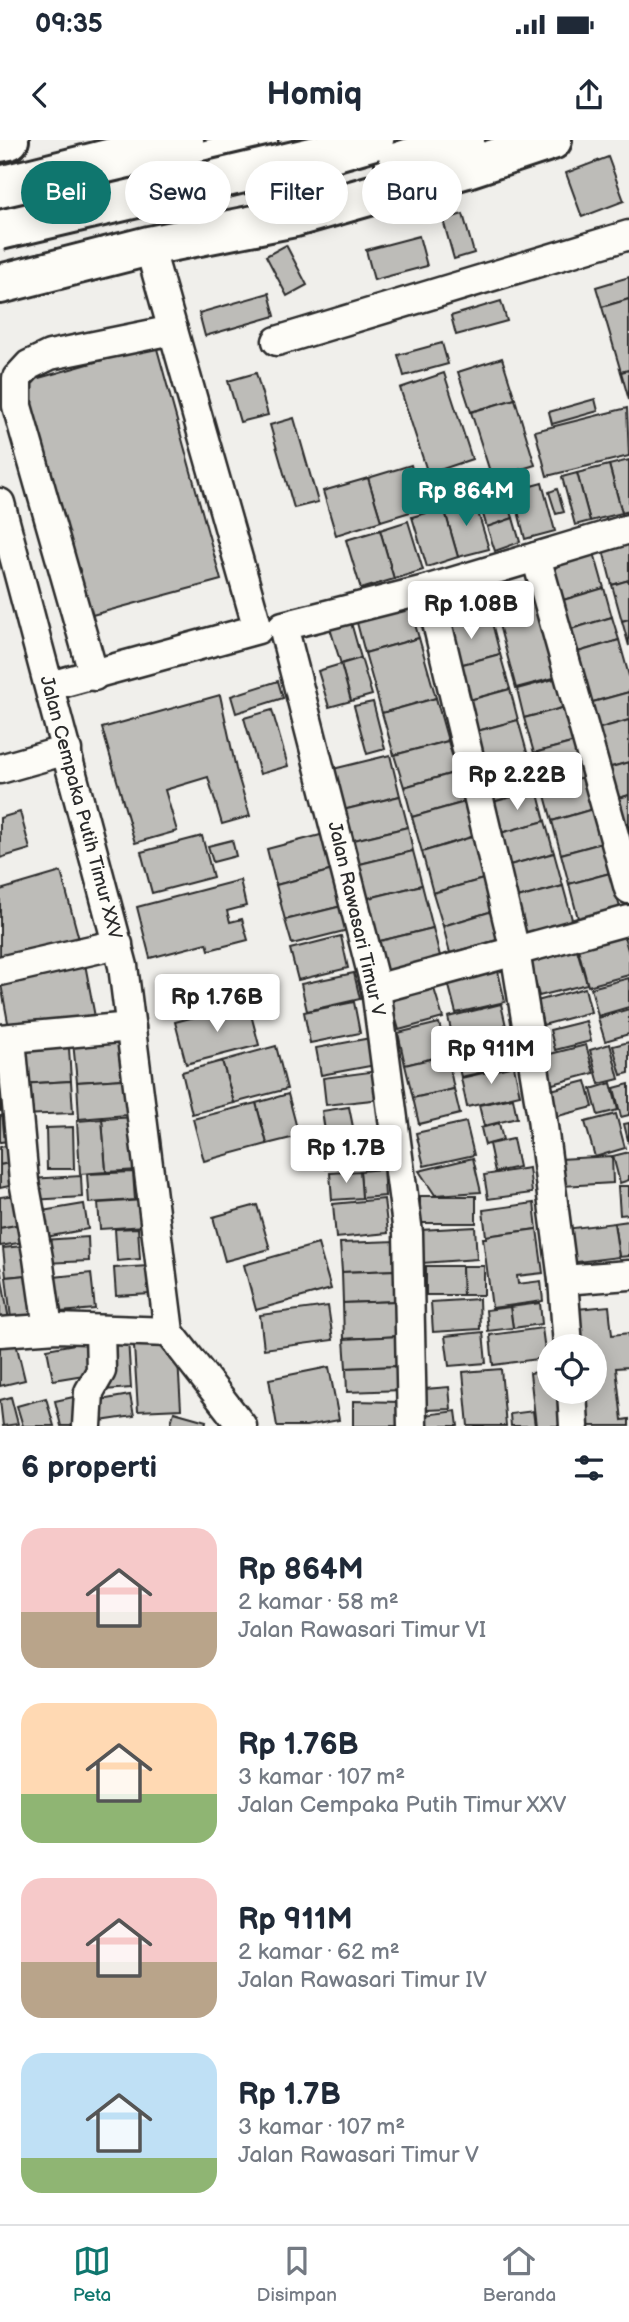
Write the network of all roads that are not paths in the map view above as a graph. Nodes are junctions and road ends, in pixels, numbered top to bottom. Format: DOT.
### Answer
graph roads {
  1 [pos="9,140"];
  2 [pos="134,140"];
  3 [pos="184,140"];
  4 [pos="263,140"];
  5 [pos="340,140"];
  6 [pos="374,140"];
  7 [pos="465,140"];
  8 [pos="552,140"];
  9 [pos="0,142"];
  10 [pos="0,175"];
  11 [pos="0,186"];
  12 [pos="0,209"];
  13 [pos="0,231"];
  14 [pos="629,235"];
  15 [pos="149,247"];
  16 [pos="0,265"];
  17 [pos="0,284"];
  18 [pos="173,330"];
  19 [pos="277,341"];
  20 [pos="0,503"];
  21 [pos="629,529"];
  22 [pos="536,556"];
  23 [pos="429,589"];
  24 [pos="94,676"];
  25 [pos="50,687"];
  26 [pos="67,750"];
  27 [pos="0,769"];
  28 [pos="629,889"];
  29 [pos="629,920"];
  30 [pos="118,944"];
  31 [pos="515,951"];
  32 [pos="0,971"];
  33 [pos="376,989"];
  34 [pos="131,1027"];
  35 [pos="6,1039"];
  36 [pos="629,1275"];
  37 [pos="563,1280"];
  38 [pos="48,1328"];
  39 [pos="100,1330"];
  40 [pos="0,1332"];
  41 [pos="169,1332"];
  42 [pos="567,1334"];
  43 [pos="573,1404"];
  44 [pos="87,1426"];
  45 [pos="242,1426"];
  46 [pos="412,1426"];
  47 [pos="575,1426"];
  1 -- 9 [label="highway"];
  2 -- 10 [label="street"];
  3 -- 11 [label="highway"];
  4 -- 12 [label="street"];
  5 -- 13 [label="highway"];
  6 -- 13 [label="highway, bridge"];
  7 -- 16 [label="highway"];
  8 -- 15 [label="highway"];
  14 -- 19 [label="street"];
  15 -- 17 [label="highway"];
  15 -- 18 [label="street"];
  18 -- 24 [label="street"];
  18 -- 24 [label="street"];
  20 -- 25 [label="street, Jalan Cempaka Putih Timur XXV"];
  21 -- 22 [label="street"];
  22 -- 23 [label="street"];
  22 -- 28 [label="street"];
  23 -- 31 [label="street"];
  23 -- 33 [label="street, Jalan Rawasari Timur V"];
  24 -- 25 [label="street"];
  25 -- 26 [label="street, Jalan Cempaka Putih Timur XXV"];
  26 -- 27 [label="street"];
  26 -- 30 [label="street, Jalan Cempaka Putih Timur XXV"];
  29 -- 31 [label="street"];
  30 -- 32 [label="street"];
  30 -- 34 [label="street, Jalan Cempaka Putih Timur XXV"];
  31 -- 33 [label="street"];
  31 -- 37 [label="street"];
  33 -- 46 [label="street, Jalan Rawasari Timur V"];
  34 -- 35 [label="street"];
  34 -- 41 [label="street, Jalan Cempaka Putih Timur XXV"];
  35 -- 38 [label="street"];
  36 -- 37 [label="street"];
  37 -- 42 [label="street"];
  38 -- 39 [label="street"];
  38 -- 40 [label="street"];
  39 -- 41 [label="street"];
  39 -- 44 [label="street"];
  41 -- 45 [label="street"];
  43 -- 47 [label="street"];
}
